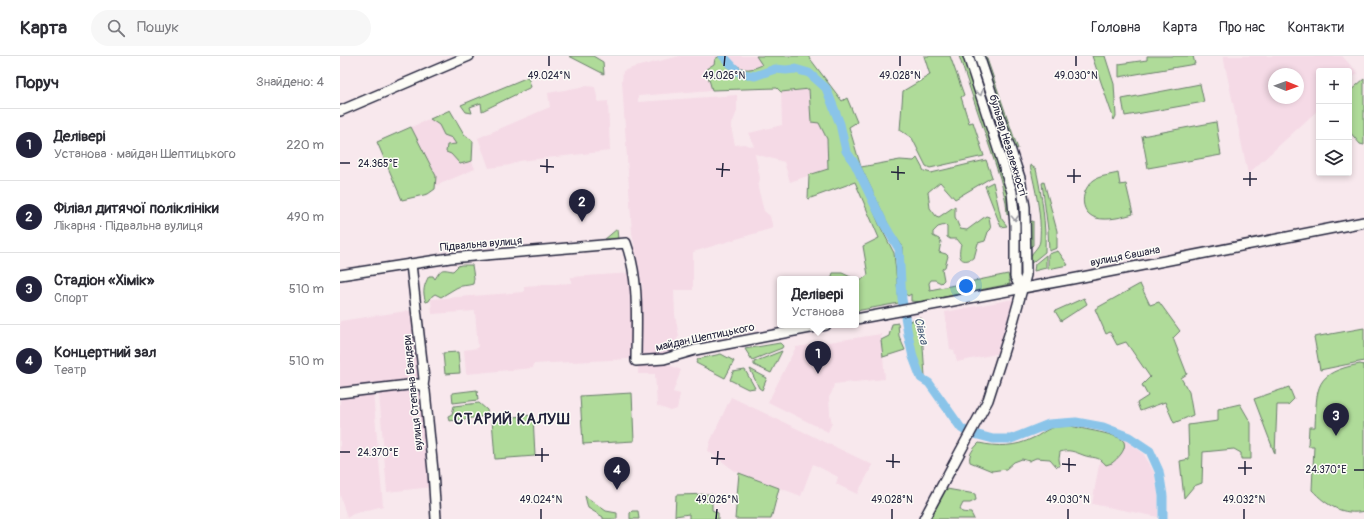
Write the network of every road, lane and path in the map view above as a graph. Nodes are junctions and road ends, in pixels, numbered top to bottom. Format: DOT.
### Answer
graph roads {
  1 [pos="469,56"];
  2 [pos="968,56"];
  3 [pos="979,56"];
  4 [pos="340,110"];
  5 [pos="1364,222"];
  6 [pos="411,264"];
  7 [pos="340,275"];
  8 [pos="1021,289"];
  9 [pos="859,318"];
  10 [pos="810,328"];
  11 [pos="636,361"];
  12 [pos="422,386"];
  13 [pos="340,393"];
  14 [pos="436,519"];
  15 [pos="924,519"];
  1 -- 4 [label="main road"];
  2 -- 8 [label="main road, бульвар Незалежності, one-way"];
  3 -- 8 [label="main road, бульвар Незалежності"];
  5 -- 8 [label="main road, вулиця Євшана"];
  6 -- 7 [label="main road, Підвальна вулиця"];
  6 -- 11 [label="main road, Підвальна вулиця"];
  6 -- 12 [label="main road, вулиця Степана Бандери"];
  8 -- 9 [label="main road, вулиця Євшана"];
  8 -- 15 [label="main road"];
  10 -- 11 [label="main road, майдан Шептицького"];
  12 -- 13 [label="main road"];
  12 -- 14 [label="main road, вулиця Степана Бандери"];
}
